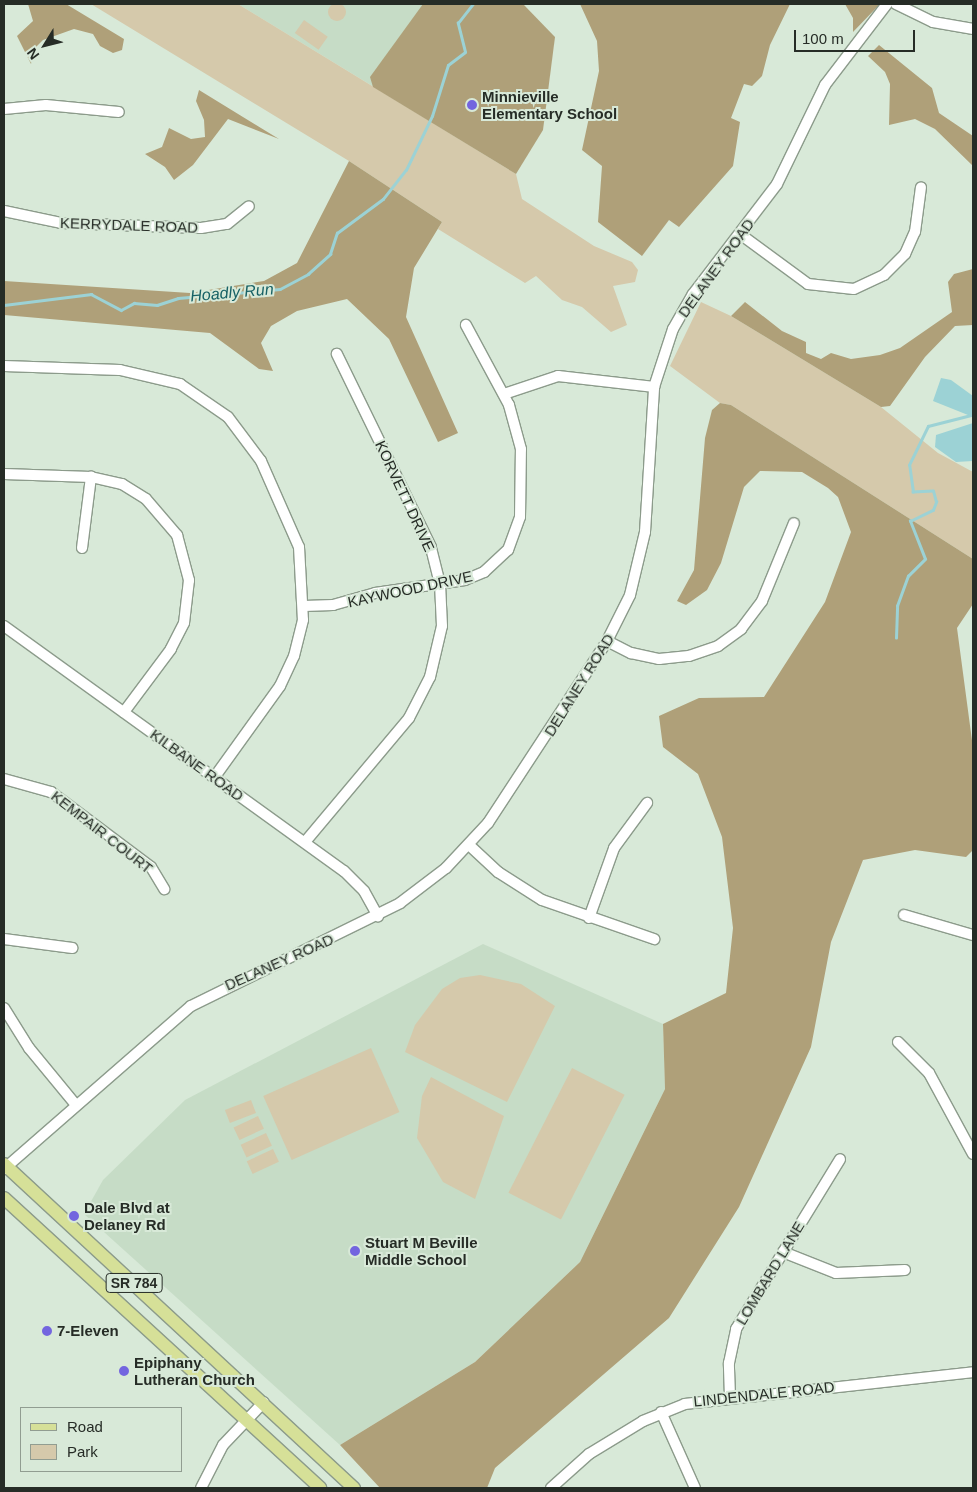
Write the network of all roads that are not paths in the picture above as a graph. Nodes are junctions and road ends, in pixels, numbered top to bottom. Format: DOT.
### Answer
graph roads {
  1 [pos="887,4"];
  2 [pos="896,4"];
  3 [pos="973,29"];
  4 [pos="4,109"];
  5 [pos="120,112"];
  6 [pos="921,187"];
  7 [pos="249,206"];
  8 [pos="4,211"];
  9 [pos="740,234"];
  10 [pos="466,325"];
  11 [pos="337,354"];
  12 [pos="4,366"];
  13 [pos="654,387"];
  14 [pos="504,394"];
  15 [pos="4,474"];
  16 [pos="91,477"];
  17 [pos="794,523"];
  18 [pos="82,548"];
  19 [pos="440,584"];
  20 [pos="304,606"];
  21 [pos="4,626"];
  22 [pos="607,641"];
  23 [pos="124,712"];
  24 [pos="214,778"];
  25 [pos="4,779"];
  26 [pos="647,804"];
  27 [pos="305,842"];
  28 [pos="469,845"];
  29 [pos="164,888"];
  30 [pos="904,915"];
  31 [pos="378,916"];
  32 [pos="589,918"];
  33 [pos="973,936"];
  34 [pos="4,939"];
  35 [pos="654,939"];
  36 [pos="72,948"];
  37 [pos="4,1008"];
  38 [pos="898,1042"];
  39 [pos="76,1105"];
  40 [pos="973,1154"];
  41 [pos="840,1159"];
  42 [pos="5,1166"];
  43 [pos="4,1198"];
  44 [pos="783,1252"];
  45 [pos="905,1270"];
  46 [pos="973,1372"];
  47 [pos="730,1397"];
  48 [pos="264,1402"];
  49 [pos="661,1412"];
  50 [pos="247,1421"];
  51 [pos="201,1488"];
  52 [pos="320,1488"];
  53 [pos="354,1488"];
  54 [pos="551,1488"];
  55 [pos="695,1488"];
  1 -- 9 [label="street, DELANEY ROAD"];
  2 -- 3 [label="street"];
  4 -- 5 [label="street"];
  6 -- 9 [label="street"];
  7 -- 8 [label="street, KERRYDALE ROAD"];
  9 -- 13 [label="street, DELANEY ROAD"];
  10 -- 14 [label="street, KAYWOOD DRIVE"];
  11 -- 19 [label="street, KORVETT DRIVE"];
  12 -- 20 [label="street"];
  13 -- 14 [label="street"];
  13 -- 22 [label="street, DELANEY ROAD"];
  14 -- 19 [label="street, KAYWOOD DRIVE"];
  15 -- 16 [label="street"];
  16 -- 18 [label="street"];
  16 -- 23 [label="street"];
  17 -- 22 [label="street"];
  19 -- 20 [label="street, KAYWOOD DRIVE"];
  19 -- 27 [label="street, KORVETT DRIVE"];
  20 -- 24 [label="street"];
  21 -- 23 [label="street, KILBANE ROAD"];
  22 -- 28 [label="street, DELANEY ROAD"];
  23 -- 24 [label="street, KILBANE ROAD"];
  24 -- 27 [label="street, KILBANE ROAD"];
  25 -- 29 [label="street, KEMPAIR COURT"];
  26 -- 32 [label="street"];
  27 -- 31 [label="street, KILBANE ROAD"];
  28 -- 31 [label="street, DELANEY ROAD"];
  28 -- 32 [label="street"];
  30 -- 33 [label="street"];
  31 -- 39 [label="street, DELANEY ROAD"];
  32 -- 35 [label="street"];
  34 -- 36 [label="street"];
  37 -- 39 [label="street"];
  38 -- 40 [label="street"];
  39 -- 42 [label="street, DELANEY ROAD"];
  41 -- 44 [label="street, LOMBARD LANE"];
  42 -- 48 [label="main road, SR 784"];
  43 -- 50 [label="main road, SR 784"];
  44 -- 45 [label="street"];
  44 -- 47 [label="street, LOMBARD LANE"];
  46 -- 47 [label="street, LINDENDALE ROAD"];
  47 -- 49 [label="street, LINDENDALE ROAD"];
  48 -- 50 [label="street"];
  48 -- 53 [label="main road, SR 784"];
  49 -- 54 [label="street, LINDENDALE ROAD"];
  49 -- 55 [label="street"];
  50 -- 51 [label="street"];
  50 -- 52 [label="main road, SR 784"];
}
